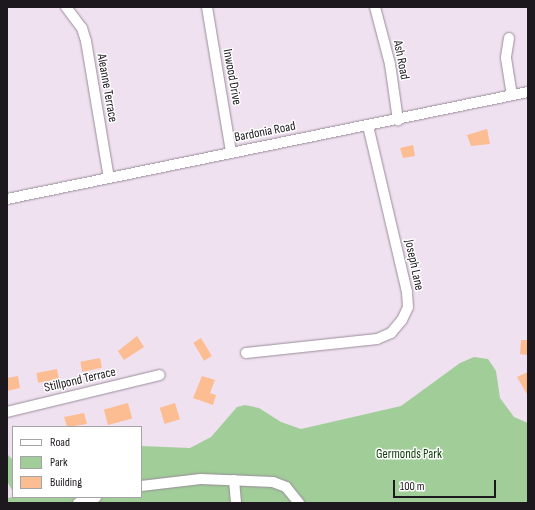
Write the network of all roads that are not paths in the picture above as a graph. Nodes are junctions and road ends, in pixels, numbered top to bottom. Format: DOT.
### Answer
graph roads {
  1 [pos="66,7"];
  2 [pos="207,7"];
  3 [pos="375,7"];
  4 [pos="509,38"];
  5 [pos="528,92"];
  6 [pos="512,95"];
  7 [pos="398,120"];
  8 [pos="368,126"];
  9 [pos="231,152"];
  10 [pos="109,178"];
  11 [pos="7,199"];
  12 [pos="246,353"];
  13 [pos="160,375"];
  14 [pos="7,412"];
  15 [pos="234,480"];
  16 [pos="142,486"];
  17 [pos="93,498"];
  18 [pos="78,503"];
  19 [pos="236,503"];
  20 [pos="299,503"];
  1 -- 10 [label="street, Aleanne Terrace"];
  2 -- 9 [label="street, Inwood Drive"];
  3 -- 7 [label="street, Ash Road"];
  4 -- 6 [label="street"];
  5 -- 6 [label="street, Bardonia Road"];
  6 -- 7 [label="street, Bardonia Road"];
  7 -- 8 [label="street, Bardonia Road"];
  8 -- 9 [label="street, Bardonia Road"];
  8 -- 12 [label="street, Joseph Lane"];
  9 -- 10 [label="street, Bardonia Road"];
  10 -- 11 [label="street, Bardonia Road"];
  13 -- 14 [label="street, Stillpond Terrace"];
  15 -- 16 [label="street"];
  15 -- 19 [label="street"];
  15 -- 20 [label="street"];
  17 -- 18 [label="street"];
}
